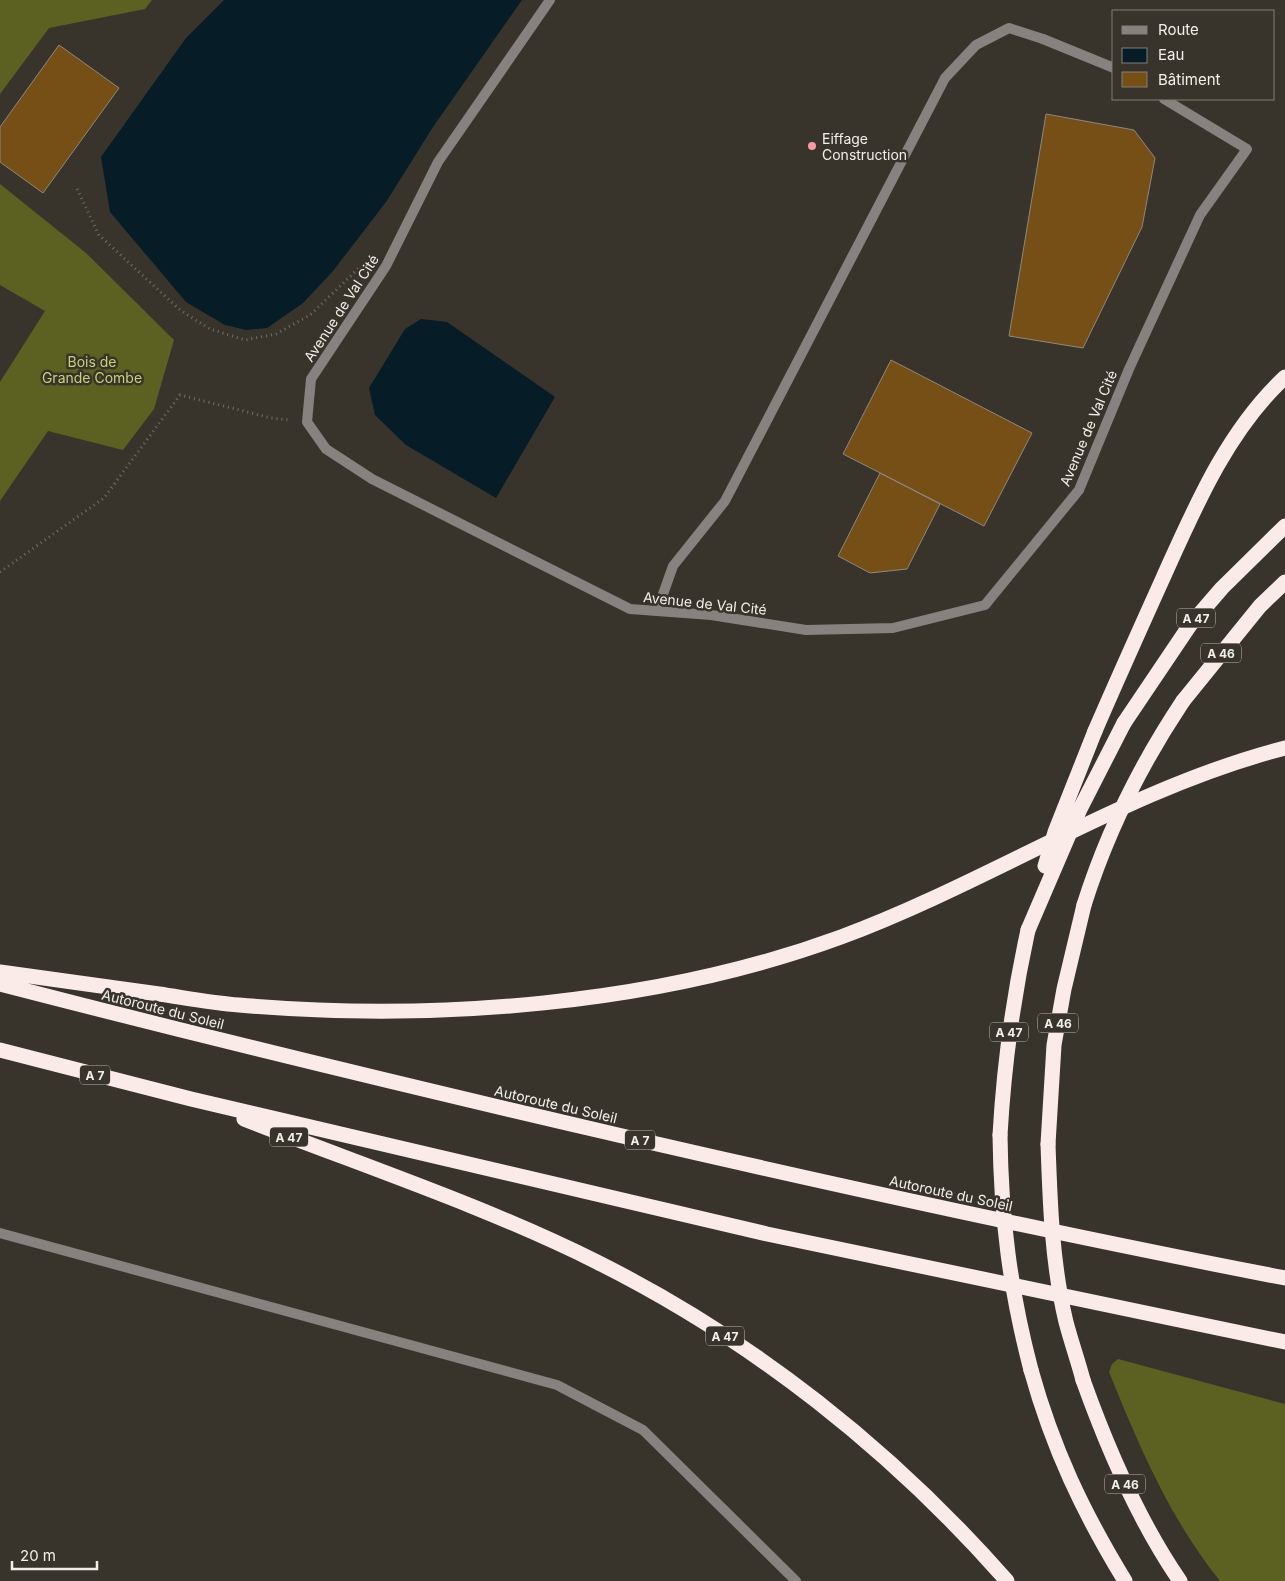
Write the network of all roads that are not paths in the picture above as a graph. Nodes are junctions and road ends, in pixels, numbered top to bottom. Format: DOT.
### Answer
graph roads {
  1 [pos="550,0"];
  2 [pos="1112,67"];
  3 [pos="1166,100"];
  4 [pos="1285,377"];
  5 [pos="1285,526"];
  6 [pos="1285,582"];
  7 [pos="656,611"];
  8 [pos="1285,748"];
  9 [pos="1028,930"];
  10 [pos="0,972"];
  11 [pos="0,984"];
  12 [pos="0,1050"];
  13 [pos="191,1099"];
  14 [pos="0,1234"];
  15 [pos="1285,1278"];
  16 [pos="1285,1342"];
  17 [pos="796,1581"];
  18 [pos="1007,1581"];
  19 [pos="1126,1581"];
  20 [pos="1180,1581"];
  1 -- 7 [label="street, Avenue de Val Cité"];
  2 -- 7 [label="street"];
  3 -- 7 [label="street, Avenue de Val Cité"];
  4 -- 9 [label="highway, bridge"];
  5 -- 9 [label="highway, A 47, bridge"];
  6 -- 20 [label="highway, A 46, bridge"];
  8 -- 10 [label="highway"];
  9 -- 19 [label="highway, A 47, bridge"];
  11 -- 15 [label="highway, Autoroute du Soleil / A 7"];
  12 -- 13 [label="highway, A 7"];
  13 -- 16 [label="highway, A 7"];
  13 -- 18 [label="highway, A 47"];
  14 -- 17 [label="street"];
}
